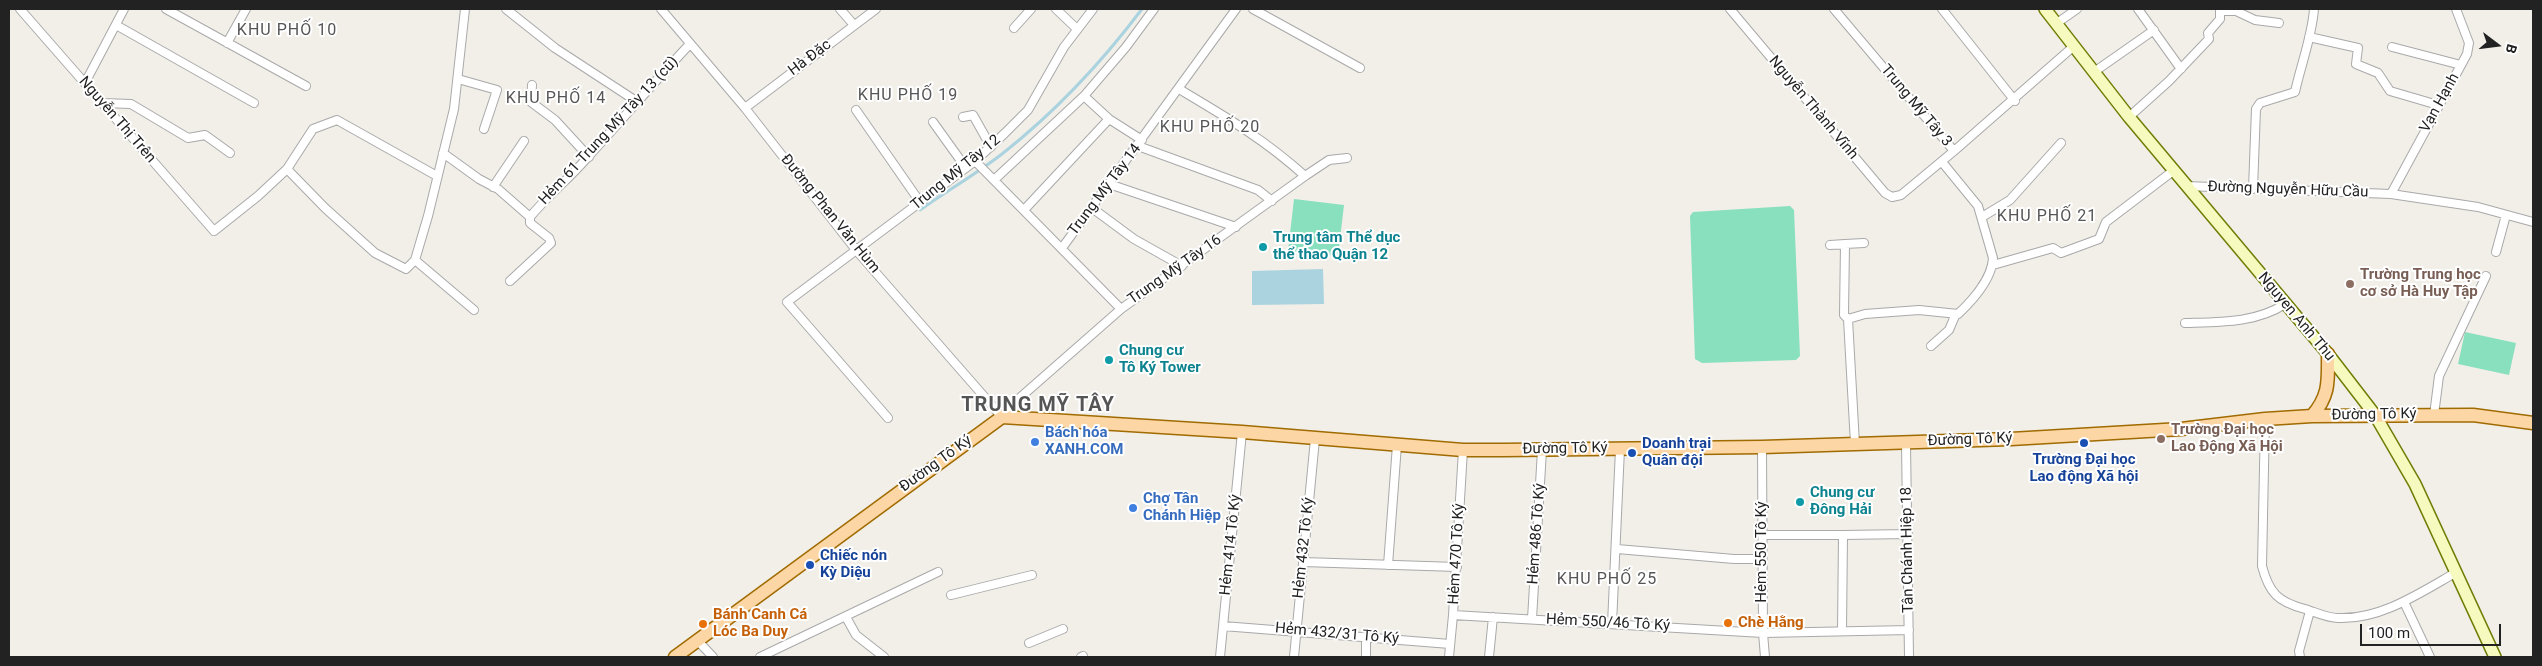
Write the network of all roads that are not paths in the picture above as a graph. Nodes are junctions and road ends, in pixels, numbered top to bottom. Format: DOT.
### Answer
graph roads {
  1 [pos="20,9"];
  2 [pos="124,9"];
  3 [pos="166,9"];
  4 [pos="246,9"];
  5 [pos="465,9"];
  6 [pos="506,9"];
  7 [pos="661,9"];
  8 [pos="840,9"];
  9 [pos="876,9"];
  10 [pos="1031,9"];
  11 [pos="1056,9"];
  12 [pos="1093,9"];
  13 [pos="1154,9"];
  14 [pos="1236,9"];
  15 [pos="1253,9"];
  16 [pos="1730,9"];
  17 [pos="1834,9"];
  18 [pos="1942,9"];
  19 [pos="2045,9"];
  20 [pos="2077,9"];
  21 [pos="2138,9"];
  22 [pos="2314,9"];
  23 [pos="2456,9"];
  24 [pos="2220,10"];
  25 [pos="2057,23"];
  26 [pos="2278,23"];
  27 [pos="116,25"];
  28 [pos="854,25"];
  29 [pos="1014,28"];
  30 [pos="1077,29"];
  31 [pos="2154,30"];
  32 [pos="2309,37"];
  33 [pos="227,43"];
  34 [pos="690,45"];
  35 [pos="2074,46"];
  36 [pos="2392,47"];
  37 [pos="2461,65"];
  38 [pos="1360,68"];
  39 [pos="2180,68"];
  40 [pos="2094,72"];
  41 [pos="458,79"];
  42 [pos="85,83"];
  43 [pos="532,85"];
  44 [pos="306,86"];
  45 [pos="1179,89"];
  46 [pos="1084,96"];
  47 [pos="636,101"];
  48 [pos="2015,101"];
  49 [pos="102,103"];
  50 [pos="254,103"];
  51 [pos="2438,105"];
  52 [pos="745,108"];
  53 [pos="856,110"];
  54 [pos="2129,117"];
  55 [pos="963,118"];
  56 [pos="1109,119"];
  57 [pos="933,122"];
  58 [pos="484,129"];
  59 [pos="524,140"];
  60 [pos="1140,143"];
  61 [pos="2061,144"];
  62 [pos="991,147"];
  63 [pos="1954,151"];
  64 [pos="230,153"];
  65 [pos="442,154"];
  66 [pos="589,157"];
  67 [pos="1347,158"];
  68 [pos="1942,162"];
  69 [pos="976,163"];
  70 [pos="966,168"];
  71 [pos="287,169"];
  72 [pos="2173,171"];
  73 [pos="437,176"];
  74 [pos="1305,176"];
  75 [pos="994,180"];
  76 [pos="1109,184"];
  77 [pos="493,186"];
  78 [pos="2185,186"];
  79 [pos="2253,189"];
  80 [pos="2390,194"];
  81 [pos="1902,196"];
  82 [pos="1272,201"];
  83 [pos="920,202"];
  84 [pos="1092,208"];
  85 [pos="1024,210"];
  86 [pos="2506,215"];
  87 [pos="530,217"];
  88 [pos="1982,217"];
  89 [pos="2533,222"];
  90 [pos="1236,227"];
  91 [pos="1864,243"];
  92 [pos="1845,244"];
  93 [pos="1830,245"];
  94 [pos="1062,248"];
  95 [pos="856,250"];
  96 [pos="2496,252"];
  97 [pos="414,260"];
  98 [pos="1993,265"];
  99 [pos="1182,266"];
  100 [pos="2486,276"];
  101 [pos="510,281"];
  102 [pos="2285,304"];
  103 [pos="1121,309"];
  104 [pos="474,310"];
  105 [pos="1955,316"];
  106 [pos="1848,319"];
  107 [pos="2185,323"];
  108 [pos="1931,346"];
  109 [pos="2328,354"];
  110 [pos="2374,415"];
  111 [pos="2434,415"];
  112 [pos="2312,416"];
  113 [pos="1002,417"];
  114 [pos="888,418"];
  115 [pos="2265,419"];
  116 [pos="2533,423"];
  117 [pos="1242,432"];
  118 [pos="1315,439"];
  119 [pos="1906,443"];
  120 [pos="1856,444"];
  121 [pos="1397,445"];
  122 [pos="1762,447"];
  123 [pos="1620,449"];
  124 [pos="1463,450"];
  125 [pos="1542,450"];
  126 [pos="1908,534"];
  127 [pos="1762,535"];
  128 [pos="1843,535"];
  129 [pos="1617,549"];
  130 [pos="1762,559"];
  131 [pos="1303,562"];
  132 [pos="1388,565"];
  133 [pos="1457,567"];
  134 [pos="938,572"];
  135 [pos="2455,573"];
  136 [pos="1032,575"];
  137 [pos="951,595"];
  138 [pos="2404,602"];
  139 [pos="2310,611"];
  140 [pos="1454,614"];
  141 [pos="846,617"];
  142 [pos="1493,617"];
  143 [pos="1532,619"];
  144 [pos="1612,624"];
  145 [pos="1223,626"];
  146 [pos="1063,629"];
  147 [pos="1842,630"];
  148 [pos="1909,630"];
  149 [pos="1296,631"];
  150 [pos="1763,633"];
  151 [pos="1366,637"];
  152 [pos="697,640"];
  153 [pos="1029,643"];
  154 [pos="1450,644"];
  155 [pos="674,657"];
  156 [pos="713,657"];
  157 [pos="760,657"];
  158 [pos="884,657"];
  159 [pos="1220,657"];
  160 [pos="1294,657"];
  161 [pos="1366,657"];
  162 [pos="1449,657"];
  163 [pos="1490,657"];
  164 [pos="1765,657"];
  165 [pos="1909,657"];
  166 [pos="2300,657"];
  167 [pos="2430,657"];
  168 [pos="2496,657"];
  1 -- 42 [label="street, Nguyễn Thị Trên"];
  2 -- 27 [label="street"];
  3 -- 33 [label="street"];
  4 -- 33 [label="street"];
  5 -- 41 [label="street"];
  6 -- 47 [label="street"];
  7 -- 34 [label="street, Đường Phan Văn Hùm"];
  8 -- 28 [label="street"];
  9 -- 28 [label="street, Hà Đặc"];
  10 -- 29 [label="street"];
  11 -- 30 [label="street"];
  12 -- 30 [label="street, Trung Mỹ Tây 12"];
  13 -- 46 [label="street"];
  14 -- 45 [label="street, Trung Mỹ Tây 14"];
  15 -- 38 [label="street"];
  16 -- 81 [label="street, Nguyễn Thành Vĩnh"];
  17 -- 63 [label="street, Trung Mỹ Tây 3"];
  18 -- 48 [label="street"];
  19 -- 25 [label="main road, Nguyen Anh Thu"];
  20 -- 25 [label="street"];
  21 -- 31 [label="street"];
  22 -- 32 [label="street"];
  23 -- 37 [label="street, Vạn Hạnh"];
  24 -- 26 [label="street"];
  24 -- 39 [label="street"];
  25 -- 35 [label="main road, Nguyen Anh Thu"];
  27 -- 42 [label="street"];
  27 -- 50 [label="street"];
  28 -- 52 [label="street, Hà Đặc"];
  30 -- 62 [label="street, Trung Mỹ Tây 12"];
  31 -- 39 [label="street"];
  31 -- 40 [label="street"];
  32 -- 51 [label="street"];
  32 -- 79 [label="street"];
  33 -- 44 [label="street"];
  34 -- 47 [label="street, Hẻm 61 Trung Mỹ Tây 13 (cũ)"];
  34 -- 52 [label="street, Đường Phan Văn Hùm"];
  35 -- 40 [label="main road, Nguyen Anh Thu"];
  35 -- 48 [label="street"];
  36 -- 37 [label="street"];
  37 -- 51 [label="street, Vạn Hạnh"];
  39 -- 54 [label="street"];
  40 -- 54 [label="main road, Nguyen Anh Thu"];
  41 -- 58 [label="street"];
  41 -- 65 [label="street"];
  42 -- 49 [label="street, Nguyễn Thị Trên"];
  43 -- 66 [label="street"];
  45 -- 60 [label="street, Trung Mỹ Tây 14"];
  45 -- 74 [label="street"];
  46 -- 56 [label="street"];
  46 -- 75 [label="street"];
  47 -- 66 [label="street, Hẻm 61 Trung Mỹ Tây 13 (cũ)"];
  48 -- 63 [label="street"];
  49 -- 64 [label="street"];
  49 -- 71 [label="street, Nguyễn Thị Trên"];
  51 -- 80 [label="street, Vạn Hạnh"];
  52 -- 95 [label="street, Đường Phan Văn Hùm"];
  53 -- 83 [label="street"];
  54 -- 72 [label="main road, Nguyen Anh Thu"];
  55 -- 62 [label="street"];
  56 -- 60 [label="street"];
  56 -- 85 [label="street"];
  57 -- 70 [label="street"];
  59 -- 77 [label="street"];
  60 -- 76 [label="street, Trung Mỹ Tây 14"];
  60 -- 82 [label="street"];
  61 -- 88 [label="street"];
  62 -- 69 [label="street, Trung Mỹ Tây 12"];
  63 -- 68 [label="street, Trung Mỹ Tây 3"];
  65 -- 73 [label="street"];
  65 -- 77 [label="street"];
  66 -- 87 [label="street, Hẻm 61 Trung Mỹ Tây 13 (cũ)"];
  67 -- 74 [label="street, Trung Mỹ Tây 16"];
  68 -- 81 [label="street, Trung Mỹ Tây 3"];
  68 -- 88 [label="street"];
  69 -- 70 [label="street, Trung Mỹ Tây 12"];
  69 -- 75 [label="street"];
  70 -- 83 [label="street, Trung Mỹ Tây 12"];
  71 -- 73 [label="street"];
  71 -- 97 [label="street"];
  72 -- 78 [label="main road, Nguyen Anh Thu"];
  72 -- 98 [label="street"];
  73 -- 97 [label="street"];
  74 -- 82 [label="street, Trung Mỹ Tây 16"];
  75 -- 85 [label="street"];
  76 -- 84 [label="street, Trung Mỹ Tây 14"];
  76 -- 90 [label="street"];
  77 -- 87 [label="street"];
  78 -- 79 [label="street, Đường Nguyễn Hữu Cầu"];
  78 -- 102 [label="main road, Nguyen Anh Thu"];
  79 -- 80 [label="street, Đường Nguyễn Hữu Cầu"];
  80 -- 86 [label="street, Đường Nguyễn Hữu Cầu"];
  82 -- 90 [label="street, Trung Mỹ Tây 16"];
  83 -- 95 [label="street, Trung Mỹ Tây 12"];
  84 -- 94 [label="street, Trung Mỹ Tây 14"];
  84 -- 99 [label="street"];
  85 -- 94 [label="street"];
  86 -- 89 [label="street, Đường Nguyễn Hữu Cầu"];
  86 -- 96 [label="street"];
  87 -- 101 [label="street"];
  88 -- 98 [label="street"];
  90 -- 99 [label="street, Trung Mỹ Tây 16"];
  91 -- 92 [label="street"];
  92 -- 93 [label="street"];
  92 -- 106 [label="street"];
  94 -- 103 [label="street"];
  95 -- 113 [label="street, Đường Phan Văn Hùm"];
  95 -- 114 [label="street, Trung Mỹ Tây 12"];
  97 -- 104 [label="street"];
  98 -- 105 [label="street"];
  99 -- 103 [label="street, Trung Mỹ Tây 16"];
  100 -- 111 [label="street"];
  102 -- 107 [label="street"];
  102 -- 109 [label="main road, Nguyen Anh Thu"];
  103 -- 113 [label="street, Trung Mỹ Tây 16"];
  105 -- 106 [label="street"];
  105 -- 108 [label="street"];
  106 -- 120 [label="street"];
  109 -- 110 [label="main road, Nguyen Anh Thu"];
  109 -- 112 [label="main road"];
  110 -- 111 [label="main road, Đường Tô Ký"];
  110 -- 112 [label="main road, Đường Tô Ký"];
  110 -- 135 [label="main road, Nguyen Anh Thu"];
  111 -- 116 [label="main road, Đường Tô Ký"];
  112 -- 115 [label="main road, Đường Tô Ký"];
  113 -- 117 [label="main road, Đường Tô Ký"];
  113 -- 152 [label="main road, Đường Tô Ký"];
  115 -- 119 [label="main road, Đường Tô Ký"];
  115 -- 139 [label="street"];
  117 -- 118 [label="main road, Đường Tô Ký"];
  117 -- 145 [label="street, Hẻm 414 Tô Ký"];
  118 -- 121 [label="main road, Đường Tô Ký"];
  118 -- 131 [label="street, Hẻm 432 Tô Ký"];
  119 -- 120 [label="main road, Đường Tô Ký"];
  119 -- 126 [label="street, Tân Chánh Hiệp 18"];
  120 -- 122 [label="main road, Đường Tô Ký"];
  121 -- 124 [label="main road, Đường Tô Ký"];
  121 -- 132 [label="street"];
  122 -- 123 [label="main road, Đường Tô Ký"];
  122 -- 127 [label="street, Hẻm 550 Tô Ký"];
  123 -- 125 [label="main road, Đường Tô Ký"];
  123 -- 129 [label="street"];
  124 -- 125 [label="main road, Đường Tô Ký"];
  124 -- 133 [label="street, Hẻm 470 Tô Ký"];
  125 -- 143 [label="street, Hẻm 486 Tô Ký"];
  126 -- 128 [label="street"];
  126 -- 148 [label="street, Tân Chánh Hiệp 18"];
  127 -- 128 [label="street"];
  127 -- 130 [label="street, Hẻm 550 Tô Ký"];
  128 -- 147 [label="street"];
  129 -- 130 [label="street"];
  129 -- 144 [label="street"];
  130 -- 150 [label="street, Hẻm 550 Tô Ký"];
  131 -- 132 [label="street"];
  131 -- 149 [label="street, Hẻm 432 Tô Ký"];
  132 -- 133 [label="street"];
  133 -- 140 [label="street, Hẻm 470 Tô Ký"];
  134 -- 141 [label="street"];
  135 -- 138 [label="street"];
  135 -- 168 [label="main road, Nguyen Anh Thu"];
  136 -- 137 [label="street"];
  138 -- 139 [label="street"];
  138 -- 167 [label="street"];
  139 -- 166 [label="street"];
  140 -- 142 [label="street, Hẻm 550/46 Tô Ký"];
  140 -- 154 [label="street, Hẻm 470 Tô Ký"];
  141 -- 157 [label="street"];
  141 -- 158 [label="street"];
  142 -- 143 [label="street, Hẻm 550/46 Tô Ký"];
  142 -- 163 [label="street"];
  143 -- 144 [label="street, Hẻm 550/46 Tô Ký"];
  144 -- 150 [label="street, Hẻm 550/46 Tô Ký"];
  145 -- 149 [label="street, Hẻm 432/31 Tô Ký"];
  145 -- 159 [label="street, Hẻm 414 Tô Ký"];
  146 -- 153 [label="street"];
  147 -- 148 [label="street, Hẻm 550/46 Tô Ký"];
  147 -- 150 [label="street, Hẻm 550/46 Tô Ký"];
  148 -- 165 [label="street, Tân Chánh Hiệp 18"];
  149 -- 151 [label="street, Hẻm 432/31 Tô Ký"];
  149 -- 160 [label="street, Hẻm 432 Tô Ký"];
  150 -- 164 [label="street, Hẻm 550 Tô Ký"];
  151 -- 154 [label="street, Hẻm 432/31 Tô Ký"];
  151 -- 161 [label="street"];
  152 -- 155 [label="main road, Đường Tô Ký"];
  152 -- 156 [label="street"];
  154 -- 162 [label="street, Hẻm 470 Tô Ký"];
}
